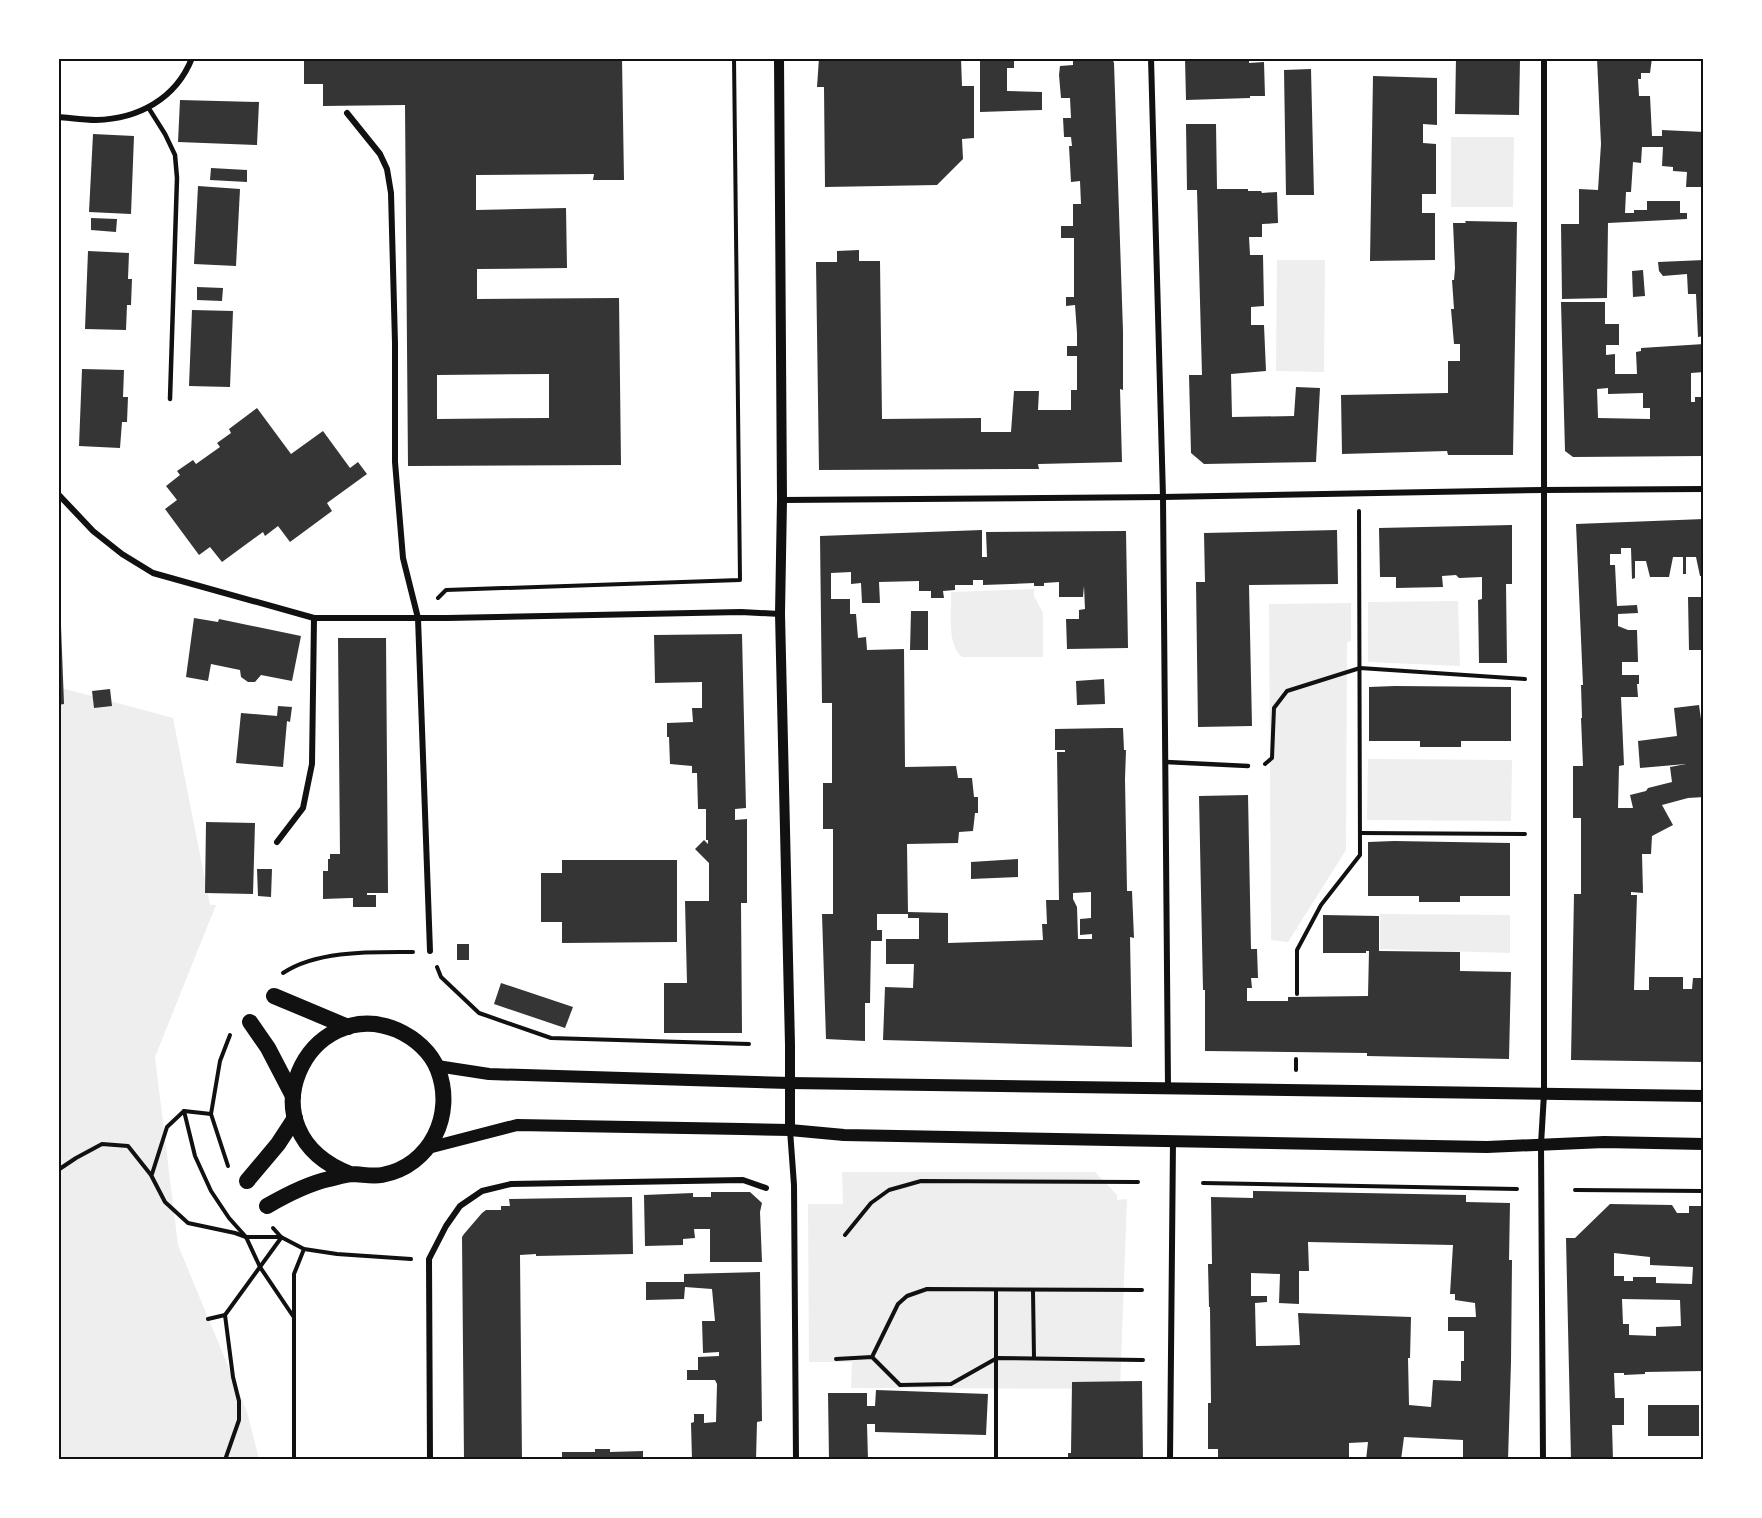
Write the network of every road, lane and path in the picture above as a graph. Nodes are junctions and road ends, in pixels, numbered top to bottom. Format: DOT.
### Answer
graph roads {
  1 [pos="192,58"];
  2 [pos="734,58"];
  3 [pos="779,58"];
  4 [pos="1151,58"];
  5 [pos="1544,58"];
  6 [pos="148,107"];
  7 [pos="347,113"];
  8 [pos="58,117"];
  9 [pos="170,399"];
  10 [pos="1704,489"];
  11 [pos="1543,490"];
  12 [pos="1359,493"];
  13 [pos="58,494"];
  14 [pos="1163,497"];
  15 [pos="782,500"];
  16 [pos="780,614"];
  17 [pos="314,618"];
  18 [pos="418,618"];
  19 [pos="1360,668"];
  20 [pos="1544,680"];
  21 [pos="1166,762"];
  22 [pos="1248,766"];
  23 [pos="1360,833"];
  24 [pos="1544,834"];
  25 [pos="277,842"];
  26 [pos="430,951"];
  27 [pos="278,976"];
  28 [pos="1297,994"];
  29 [pos="274,996"];
  30 [pos="250,1022"];
  31 [pos="348,1027"];
  32 [pos="232,1032"];
  33 [pos="749,1044"];
  34 [pos="437,1066"];
  35 [pos="790,1083"];
  36 [pos="1168,1087"];
  37 [pos="1544,1094"];
  38 [pos="293,1096"];
  39 [pos="1704,1096"];
  40 [pos="184,1111"];
  41 [pos="211,1114"];
  42 [pos="295,1118"];
  43 [pos="790,1130"];
  44 [pos="1173,1141"];
  45 [pos="1541,1144"];
  46 [pos="1704,1144"];
  47 [pos="428,1148"];
  48 [pos="58,1170"];
  49 [pos="230,1172"];
  50 [pos="350,1174"];
  51 [pos="152,1175"];
  52 [pos="247,1181"];
  53 [pos="1138,1182"];
  54 [pos="1203,1183"];
  55 [pos="766,1188"];
  56 [pos="1517,1189"];
  57 [pos="1575,1190"];
  58 [pos="1704,1191"];
  59 [pos="266,1213"];
  60 [pos="844,1235"];
  61 [pos="246,1237"];
  62 [pos="281,1237"];
  63 [pos="304,1249"];
  64 [pos="429,1259"];
  65 [pos="260,1267"];
  66 [pos="1142,1290"];
  67 [pos="996,1291"];
  68 [pos="1033,1291"];
  69 [pos="225,1315"];
  70 [pos="294,1316"];
  71 [pos="208,1320"];
  72 [pos="872,1357"];
  73 [pos="997,1358"];
  74 [pos="1034,1358"];
  75 [pos="836,1359"];
  76 [pos="1143,1360"];
  77 [pos="225,1460"];
  78 [pos="294,1460"];
  79 [pos="430,1460"];
  80 [pos="796,1460"];
  81 [pos="996,1460"];
  82 [pos="1170,1460"];
  83 [pos="1543,1460"];
  1 -- 6 [label="street"];
  2 -- 18 [label="path"];
  3 -- 15 [label="street"];
  4 -- 14 [label="street"];
  5 -- 11 [label="street"];
  6 -- 8 [label="street"];
  6 -- 9 [label="lane"];
  7 -- 18 [label="street"];
  10 -- 11 [label="street"];
  11 -- 12 [label="street"];
  11 -- 20 [label="street"];
  12 -- 14 [label="street"];
  12 -- 19 [label="path"];
  13 -- 17 [label="street"];
  14 -- 15 [label="street"];
  14 -- 21 [label="street"];
  15 -- 16 [label="street"];
  16 -- 18 [label="street"];
  16 -- 35 [label="street"];
  17 -- 18 [label="street"];
  17 -- 25 [label="street"];
  18 -- 26 [label="street"];
  19 -- 20 [label="path"];
  19 -- 22 [label="path"];
  19 -- 23 [label="path"];
  20 -- 24 [label="street"];
  21 -- 22 [label="lane"];
  21 -- 36 [label="street"];
  23 -- 24 [label="path"];
  23 -- 28 [label="path"];
  24 -- 37 [label="street"];
  26 -- 27 [label="path"];
  26 -- 33 [label="path"];
  29 -- 31 [label="highway"];
  30 -- 38 [label="highway"];
  31 -- 34 [label="highway"];
  31 -- 38 [label="highway"];
  32 -- 41 [label="path"];
  34 -- 35 [label="main road"];
  34 -- 47 [label="highway"];
  35 -- 36 [label="main road"];
  35 -- 43 [label="street"];
  36 -- 37 [label="main road"];
  37 -- 39 [label="main road"];
  37 -- 45 [label="street"];
  38 -- 42 [label="highway"];
  40 -- 41 [label="path"];
  40 -- 51 [label="path"];
  40 -- 61 [label="path"];
  41 -- 49 [label="path"];
  42 -- 50 [label="highway"];
  42 -- 52 [label="highway"];
  43 -- 44 [label="main road"];
  43 -- 47 [label="main road"];
  43 -- 80 [label="street"];
  44 -- 45 [label="main road"];
  44 -- 82 [label="street"];
  45 -- 46 [label="main road"];
  45 -- 83 [label="street"];
  47 -- 50 [label="highway"];
  48 -- 51 [label="path"];
  50 -- 59 [label="highway"];
  51 -- 61 [label="path"];
  53 -- 60 [label="path"];
  54 -- 56 [label="path"];
  55 -- 64 [label="street"];
  57 -- 58 [label="path"];
  59 -- 62 [label="path"];
  61 -- 62 [label="path"];
  61 -- 65 [label="path"];
  62 -- 63 [label="path"];
  62 -- 65 [label="path"];
  63 -- 64 [label="path"];
  63 -- 70 [label="path"];
  64 -- 79 [label="street"];
  65 -- 69 [label="path"];
  65 -- 70 [label="path"];
  66 -- 68 [label="path"];
  67 -- 68 [label="path"];
  67 -- 72 [label="path"];
  67 -- 73 [label="path"];
  68 -- 74 [label="path"];
  69 -- 71 [label="path"];
  69 -- 77 [label="path"];
  70 -- 78 [label="path"];
  72 -- 73 [label="path"];
  72 -- 75 [label="path"];
  73 -- 74 [label="path"];
  73 -- 81 [label="path"];
  74 -- 76 [label="path"];
}
